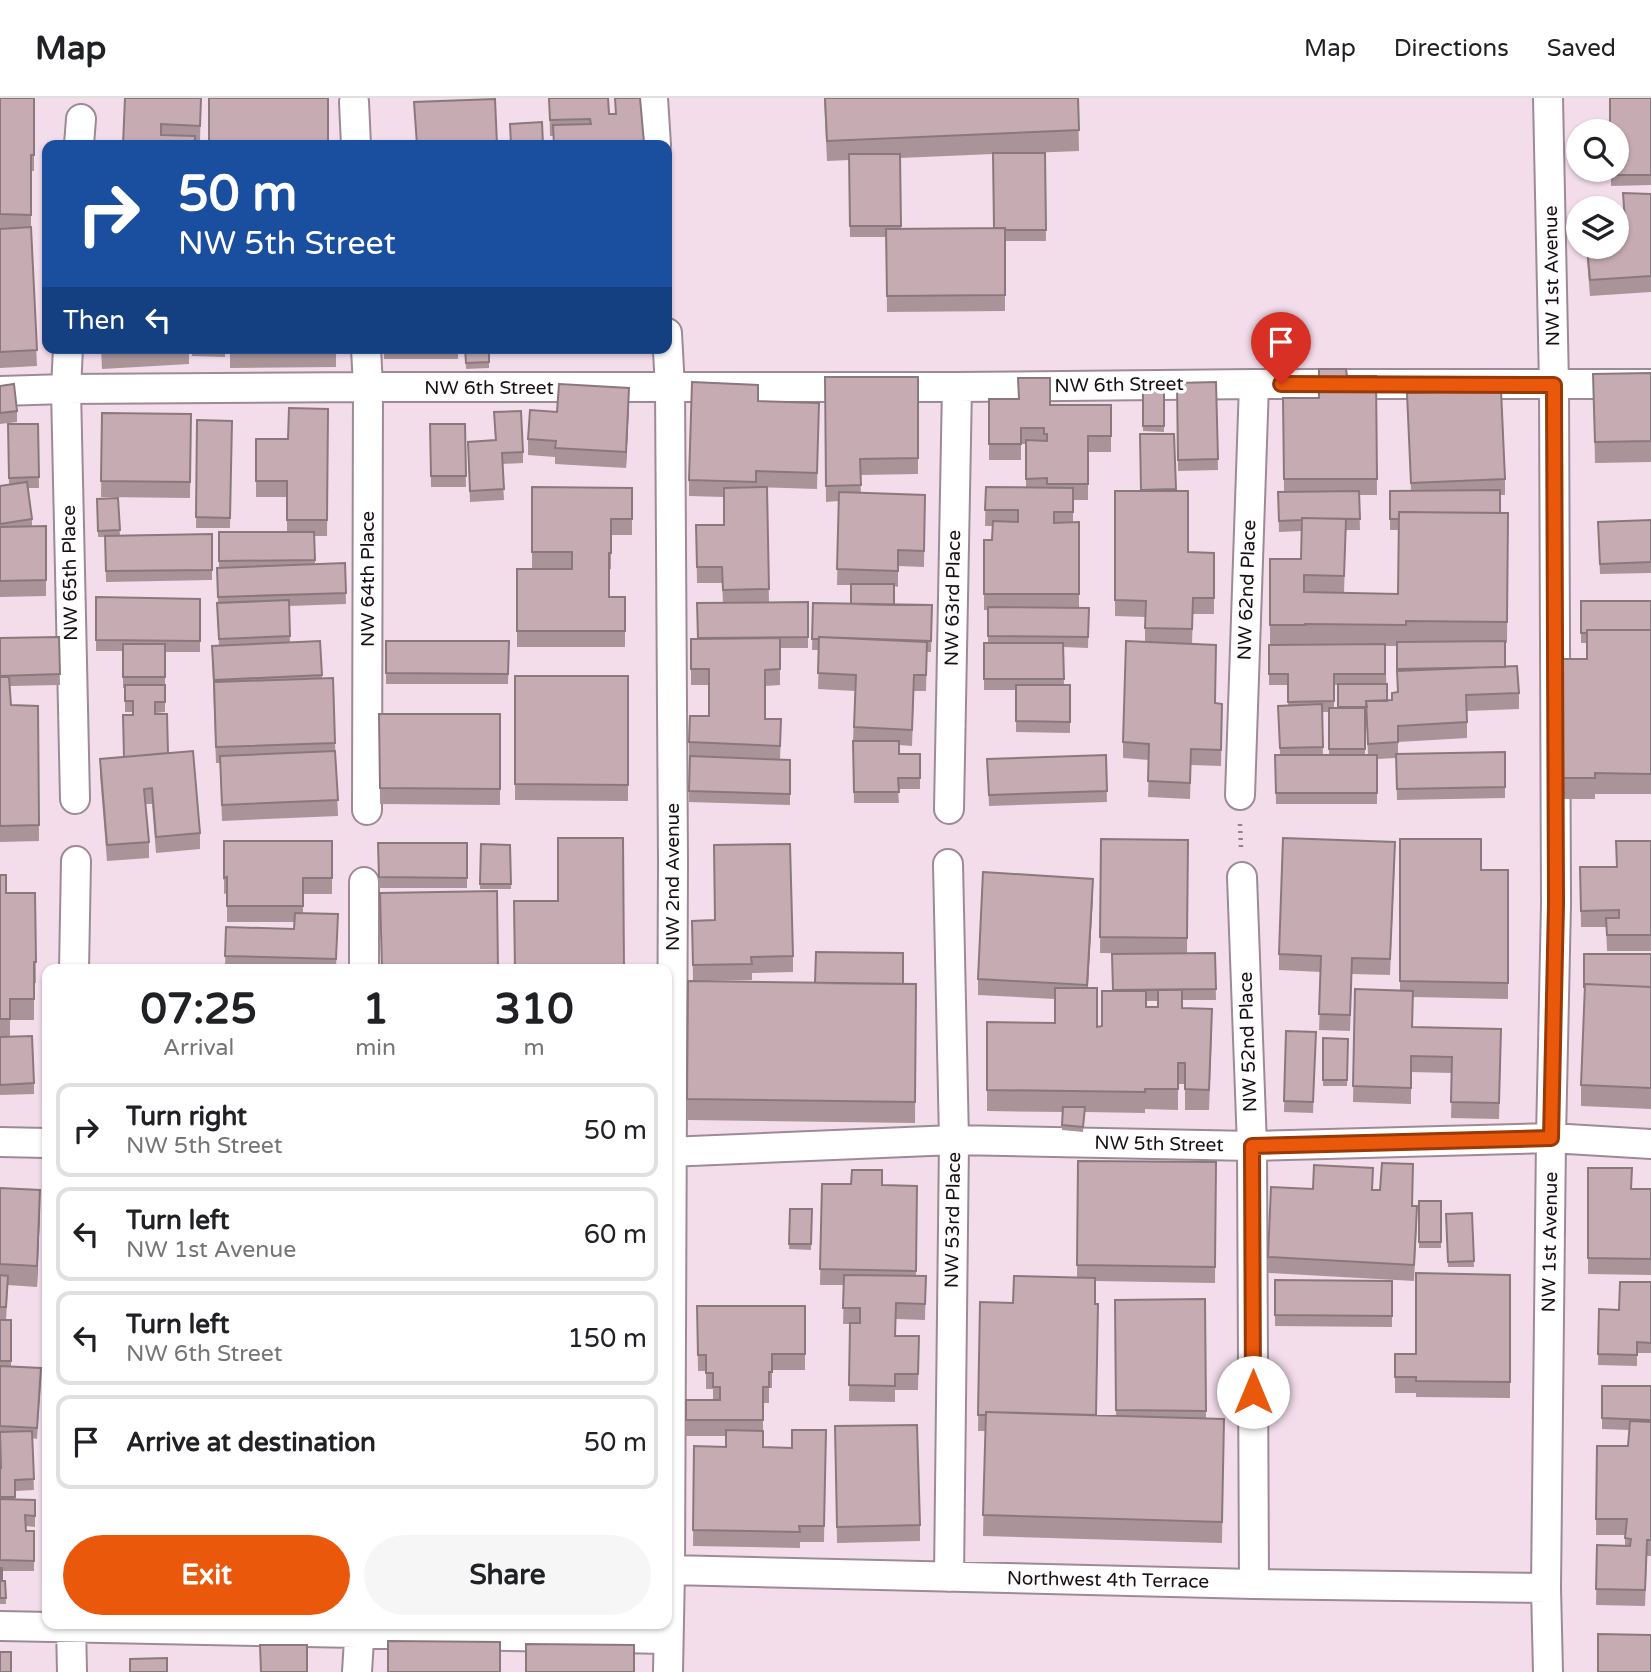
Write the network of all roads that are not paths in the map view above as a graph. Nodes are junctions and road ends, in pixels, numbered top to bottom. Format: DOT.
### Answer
graph roads {
  1 [pos="653,98"];
  2 [pos="1548,98"];
  3 [pos="354,102"];
  4 [pos="356,140"];
  5 [pos="656,140"];
  6 [pos="68,354"];
  7 [pos="366,354"];
  8 [pos="668,354"];
  9 [pos="1254,384"];
  10 [pos="1651,384"];
  11 [pos="1554,385"];
  12 [pos="368,387"];
  13 [pos="957,387"];
  14 [pos="670,388"];
  15 [pos="66,389"];
  16 [pos="0,391"];
  17 [pos="1240,795"];
  18 [pos="75,799"];
  19 [pos="949,809"];
  20 [pos="367,810"];
  21 [pos="76,861"];
  22 [pos="948,864"];
  23 [pos="1242,877"];
  24 [pos="364,881"];
  25 [pos="74,964"];
  26 [pos="364,964"];
  27 [pos="672,964"];
  28 [pos="1551,1138"];
  29 [pos="954,1140"];
  30 [pos="0,1142"];
  31 [pos="42,1143"];
  32 [pos="1651,1144"];
  33 [pos="1252,1146"];
  34 [pos="672,1152"];
  35 [pos="672,1570"];
  36 [pos="949,1577"];
  37 [pos="1254,1584"];
  38 [pos="1546,1588"];
  39 [pos="0,1626"];
  40 [pos="42,1626"];
  41 [pos="70,1629"];
  42 [pos="360,1629"];
  43 [pos="668,1629"];
  44 [pos="668,1639"];
  45 [pos="72,1672"];
  46 [pos="357,1672"];
  47 [pos="668,1672"];
  48 [pos="1548,1672"];
  1 -- 5 [label="street"];
  2 -- 11 [label="street, NW 1st Avenue"];
  3 -- 4 [label="street"];
  6 -- 15 [label="street, NW 65th Place"];
  7 -- 12 [label="street, NW 64th Place"];
  8 -- 14 [label="street, NW 2nd Avenue"];
  9 -- 11 [label="street, NW 6th Street"];
  9 -- 13 [label="street, NW 6th Street"];
  9 -- 17 [label="street, NW 62nd Place"];
  10 -- 11 [label="street, NW 6th Street"];
  11 -- 28 [label="street, NW 1st Avenue"];
  12 -- 14 [label="street, NW 6th Street"];
  12 -- 15 [label="street, NW 6th Street"];
  12 -- 20 [label="street, NW 64th Place"];
  13 -- 14 [label="street, NW 6th Street"];
  13 -- 19 [label="street, NW 63rd Place"];
  14 -- 27 [label="street, NW 2nd Avenue"];
  15 -- 16 [label="street, NW 6th Street"];
  15 -- 18 [label="street, NW 65th Place"];
  21 -- 25 [label="street"];
  22 -- 29 [label="street, NW 53rd Place"];
  23 -- 33 [label="street, NW 52nd Place"];
  24 -- 26 [label="street"];
  28 -- 32 [label="street, NW 5th Street"];
  28 -- 33 [label="street, NW 5th Street"];
  28 -- 38 [label="street, NW 1st Avenue"];
  29 -- 33 [label="street, NW 5th Street"];
  29 -- 34 [label="street, NW 5th Street"];
  29 -- 36 [label="street, NW 53rd Place"];
  30 -- 31 [label="street"];
  33 -- 37 [label="street, NW 52nd Place"];
  35 -- 36 [label="street, Northwest 4th Terrace"];
  36 -- 37 [label="street, Northwest 4th Terrace"];
  37 -- 38 [label="street, Northwest 4th Terrace"];
  38 -- 48 [label="street, NW 1st Avenue"];
  39 -- 40 [label="street"];
  41 -- 45 [label="street"];
  42 -- 44 [label="street"];
  42 -- 46 [label="street"];
  43 -- 44 [label="street, NW 2nd Avenue"];
  44 -- 47 [label="street, NW 2nd Avenue"];
}
